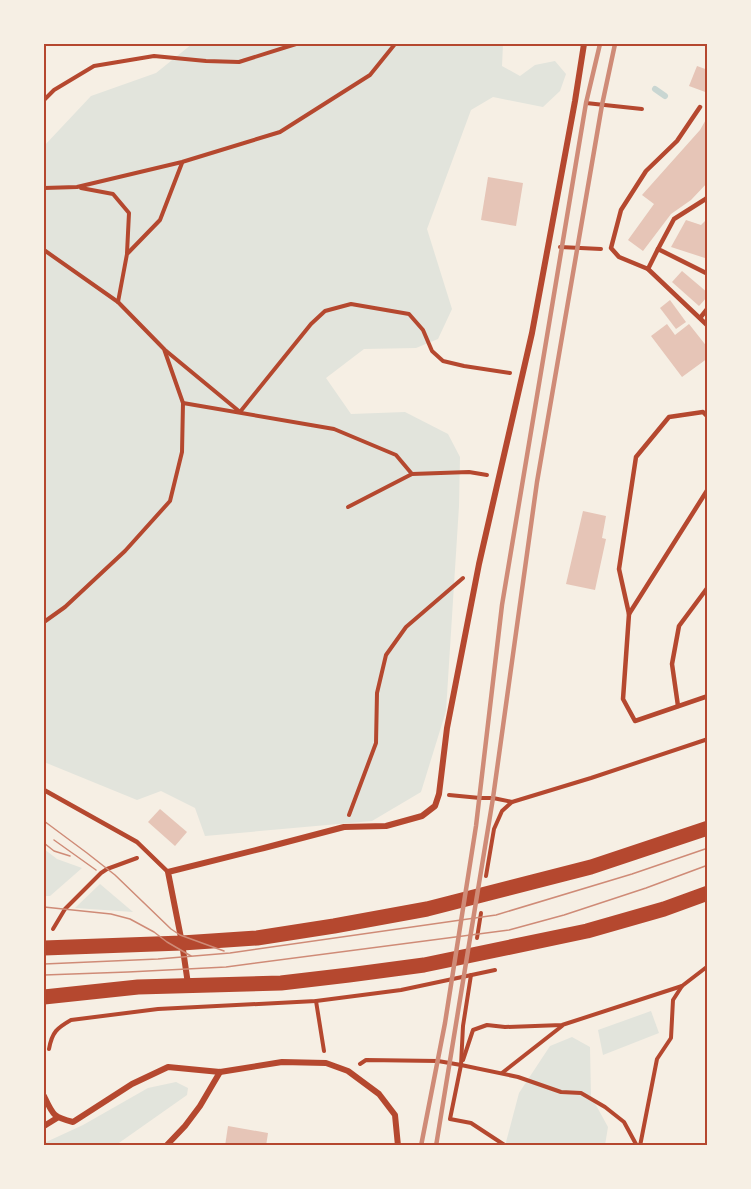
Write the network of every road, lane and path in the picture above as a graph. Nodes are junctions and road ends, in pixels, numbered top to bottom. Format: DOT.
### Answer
graph roads {
  1 [pos="296,44"];
  2 [pos="395,44"];
  3 [pos="584,44"];
  4 [pos="44,100"];
  5 [pos="575,102"];
  6 [pos="700,106"];
  7 [pos="642,110"];
  8 [pos="182,162"];
  9 [pos="77,187"];
  10 [pos="44,188"];
  11 [pos="708,197"];
  12 [pos="548,246"];
  13 [pos="611,248"];
  14 [pos="658,249"];
  15 [pos="44,250"];
  16 [pos="127,254"];
  17 [pos="648,268"];
  18 [pos="708,274"];
  19 [pos="118,302"];
  20 [pos="708,308"];
  21 [pos="700,318"];
  22 [pos="708,326"];
  23 [pos="164,349"];
  24 [pos="523,374"];
  25 [pos="183,403"];
  26 [pos="240,412"];
  27 [pos="708,417"];
  28 [pos="412,474"];
  29 [pos="500,477"];
  30 [pos="708,489"];
  31 [pos="348,507"];
  32 [pos="479,564"];
  33 [pos="708,587"];
  34 [pos="629,614"];
  35 [pos="44,622"];
  36 [pos="708,696"];
  37 [pos="678,706"];
  38 [pos="708,739"];
  39 [pos="44,790"];
  40 [pos="439,794"];
  41 [pos="512,802"];
  42 [pos="344,827"];
  43 [pos="708,828"];
  44 [pos="149,854"];
  45 [pos="168,872"];
  46 [pos="485,887"];
  47 [pos="708,892"];
  48 [pos="481,910"];
  49 [pos="44,928"];
  50 [pos="53,929"];
  51 [pos="63,930"];
  52 [pos="182,943"];
  53 [pos="476,945"];
  54 [pos="44,948"];
  55 [pos="708,966"];
  56 [pos="472,968"];
  57 [pos="188,986"];
  58 [pos="682,986"];
  59 [pos="44,997"];
  60 [pos="316,1001"];
  61 [pos="562,1025"];
  62 [pos="326,1063"];
  63 [pos="461,1065"];
  64 [pos="348,1071"];
  65 [pos="220,1072"];
  66 [pos="501,1074"];
  67 [pos="44,1096"];
  68 [pos="57,1118"];
  69 [pos="44,1126"];
  70 [pos="166,1146"];
  71 [pos="398,1146"];
  72 [pos="506,1146"];
  73 [pos="638,1146"];
  1 -- 4 [label="path"];
  2 -- 8 [label="path"];
  3 -- 5 [label="street"];
  5 -- 7 [label="path"];
  5 -- 12 [label="street"];
  6 -- 13 [label="lane"];
  8 -- 9 [label="path"];
  8 -- 16 [label="path"];
  9 -- 10 [label="path"];
  9 -- 16 [label="path"];
  11 -- 14 [label="lane"];
  12 -- 13 [label="path"];
  12 -- 24 [label="street"];
  13 -- 17 [label="lane"];
  14 -- 17 [label="lane"];
  14 -- 18 [label="lane"];
  15 -- 19 [label="path"];
  16 -- 19 [label="path"];
  17 -- 21 [label="lane"];
  19 -- 23 [label="path"];
  20 -- 21 [label="lane"];
  21 -- 22 [label="lane"];
  23 -- 25 [label="path"];
  23 -- 26 [label="path"];
  24 -- 26 [label="path"];
  24 -- 29 [label="street"];
  25 -- 26 [label="path"];
  25 -- 35 [label="path"];
  26 -- 28 [label="path"];
  27 -- 34 [label="lane"];
  28 -- 29 [label="path"];
  28 -- 31 [label="path"];
  29 -- 32 [label="street"];
  30 -- 34 [label="lane"];
  32 -- 40 [label="street"];
  32 -- 42 [label="path"];
  33 -- 37 [label="lane"];
  34 -- 37 [label="lane"];
  36 -- 37 [label="lane"];
  38 -- 41 [label="path"];
  39 -- 44 [label="lane"];
  40 -- 41 [label="path"];
  40 -- 42 [label="street"];
  41 -- 46 [label="path"];
  42 -- 45 [label="street"];
  43 -- 52 [label="main road"];
  44 -- 45 [label="lane"];
  44 -- 50 [label="path"];
  45 -- 52 [label="street"];
  47 -- 57 [label="main road"];
  48 -- 53 [label="path"];
  49 -- 50 [label="path"];
  50 -- 51 [label="path"];
  52 -- 54 [label="main road"];
  52 -- 57 [label="street"];
  55 -- 58 [label="path"];
  56 -- 63 [label="path"];
  57 -- 59 [label="main road"];
  58 -- 61 [label="path"];
  58 -- 73 [label="path"];
  60 -- 62 [label="path"];
  61 -- 63 [label="path"];
  61 -- 66 [label="path"];
  62 -- 64 [label="street"];
  62 -- 65 [label="street"];
  63 -- 64 [label="path"];
  63 -- 66 [label="path"];
  63 -- 72 [label="path"];
  64 -- 71 [label="street"];
  65 -- 68 [label="street"];
  65 -- 70 [label="street"];
  66 -- 73 [label="path"];
  67 -- 68 [label="street"];
  68 -- 69 [label="street"];
}
